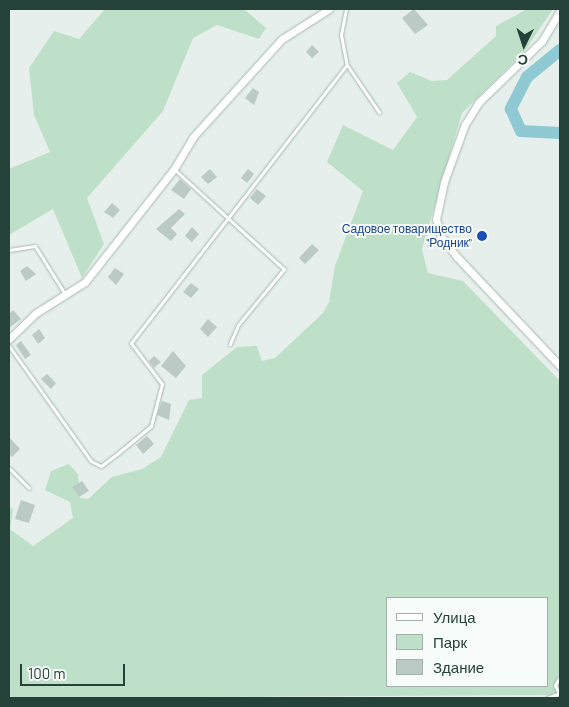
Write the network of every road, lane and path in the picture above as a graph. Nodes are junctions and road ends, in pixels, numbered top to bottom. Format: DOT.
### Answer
graph roads {
  1 [pos="329,9"];
  2 [pos="346,9"];
  3 [pos="560,11"];
  4 [pos="347,65"];
  5 [pos="379,112"];
  6 [pos="174,169"];
  7 [pos="227,217"];
  8 [pos="9,250"];
  9 [pos="66,294"];
  10 [pos="9,339"];
  11 [pos="230,344"];
  12 [pos="9,346"];
  13 [pos="560,366"];
  14 [pos="9,468"];
  15 [pos="29,488"];
  16 [pos="560,677"];
  17 [pos="560,693"];
  18 [pos="547,698"];
  1 -- 6 [label="street"];
  2 -- 4 [label="lane"];
  3 -- 13 [label="street"];
  4 -- 5 [label="lane"];
  4 -- 7 [label="lane"];
  6 -- 7 [label="lane"];
  6 -- 9 [label="street"];
  7 -- 11 [label="lane"];
  7 -- 12 [label="lane"];
  8 -- 9 [label="lane"];
  9 -- 10 [label="street"];
  14 -- 15 [label="lane"];
  16 -- 17 [label="lane"];
  17 -- 18 [label="lane"];
}
